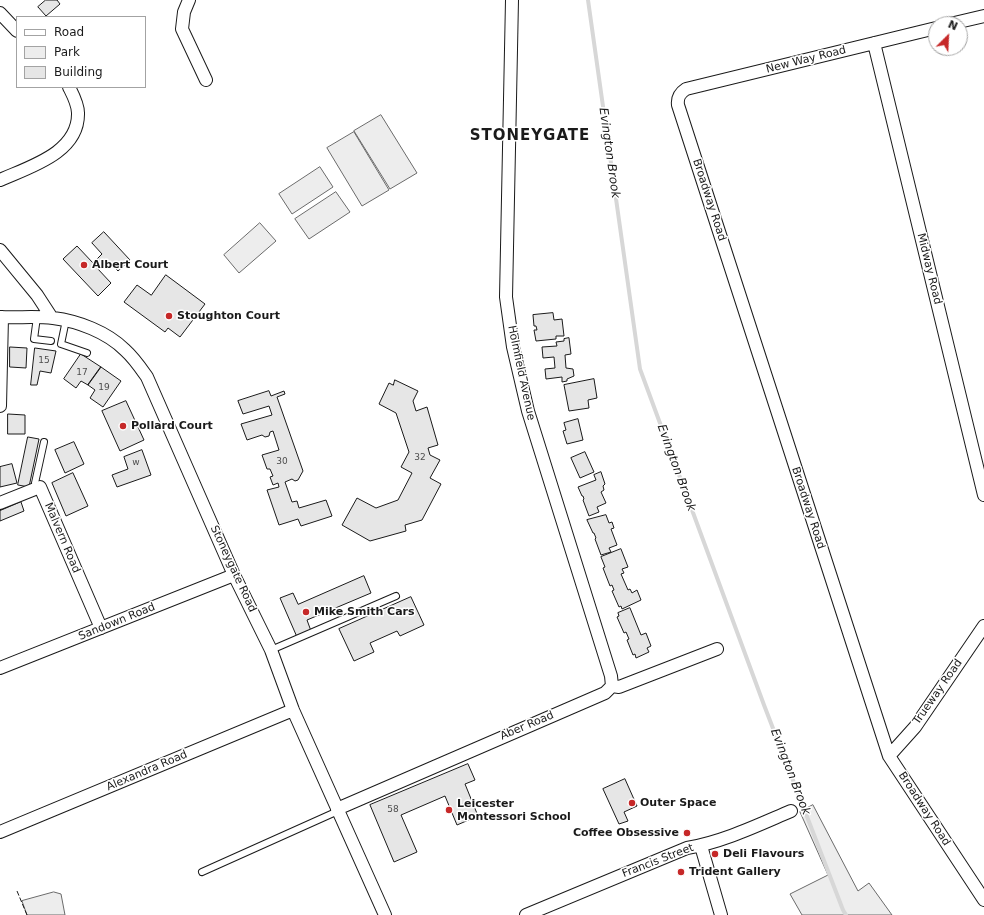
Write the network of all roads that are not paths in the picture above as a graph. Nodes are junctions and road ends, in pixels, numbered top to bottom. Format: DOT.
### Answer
graph roads {
  1 [pos="189,0"];
  2 [pos="512,0"];
  3 [pos="0,13"];
  4 [pos="984,16"];
  5 [pos="968,20"];
  6 [pos="16,30"];
  7 [pos="928,30"];
  8 [pos="874,43"];
  9 [pos="206,80"];
  10 [pos="70,88"];
  11 [pos="679,96"];
  12 [pos="0,180"];
  13 [pos="0,250"];
  14 [pos="1,317"];
  15 [pos="37,317"];
  16 [pos="52,318"];
  17 [pos="66,320"];
  18 [pos="51,341"];
  19 [pos="87,353"];
  20 [pos="0,406"];
  21 [pos="44,442"];
  22 [pos="36,488"];
  23 [pos="984,495"];
  24 [pos="0,503"];
  25 [pos="234,575"];
  26 [pos="396,596"];
  27 [pos="984,626"];
  28 [pos="101,628"];
  29 [pos="717,649"];
  30 [pos="271,650"];
  31 [pos="0,668"];
  32 [pos="612,686"];
  33 [pos="294,710"];
  34 [pos="889,756"];
  35 [pos="338,810"];
  36 [pos="791,811"];
  37 [pos="0,832"];
  38 [pos="701,846"];
  39 [pos="202,872"];
  40 [pos="982,894"];
  41 [pos="385,915"];
  42 [pos="526,915"];
  43 [pos="721,915"];
  1 -- 9 [label="street"];
  2 -- 32 [label="street, Holmfield Avenue"];
  3 -- 6 [label="street"];
  4 -- 5 [label="street"];
  7 -- 8 [label="street, New Way Road"];
  8 -- 11 [label="street, New Way Road"];
  8 -- 23 [label="street, Midway Road"];
  10 -- 12 [label="street"];
  11 -- 34 [label="street, Broadway Road"];
  13 -- 16 [label="street"];
  14 -- 15 [label="street, Stoneygate Road"];
  14 -- 20 [label="street"];
  15 -- 16 [label="street, Stoneygate Road"];
  15 -- 18 [label="lane"];
  16 -- 17 [label="street, Stoneygate Road"];
  17 -- 19 [label="lane"];
  17 -- 25 [label="street, Stoneygate Road"];
  21 -- 22 [label="lane"];
  22 -- 24 [label="street"];
  22 -- 28 [label="street, Malvern Road"];
  25 -- 28 [label="street, Sandown Road"];
  25 -- 30 [label="street, Stoneygate Road"];
  26 -- 30 [label="lane"];
  27 -- 34 [label="street, Trueway Road"];
  28 -- 31 [label="street, Sandown Road"];
  29 -- 32 [label="street, Aber Road"];
  30 -- 33 [label="street, Stoneygate Road"];
  32 -- 35 [label="street, Aber Road"];
  33 -- 35 [label="street, Stoneygate Road"];
  33 -- 37 [label="street, Alexandra Road"];
  34 -- 40 [label="street, Broadway Road"];
  35 -- 39 [label="lane"];
  35 -- 41 [label="street, Stoneygate Road"];
  36 -- 38 [label="street, Francis Street"];
  38 -- 42 [label="street, Francis Street"];
  38 -- 43 [label="street"];
}
